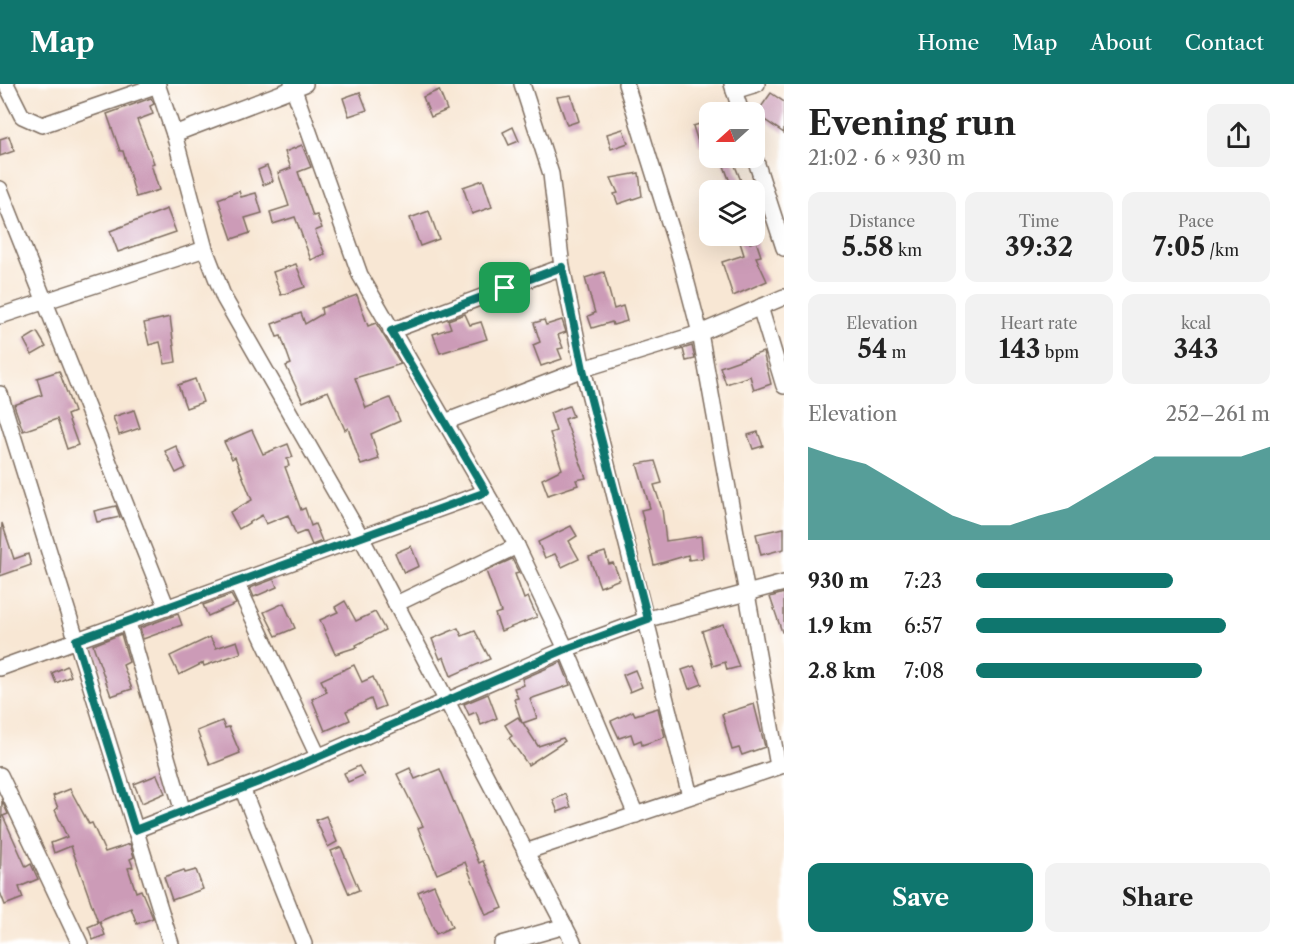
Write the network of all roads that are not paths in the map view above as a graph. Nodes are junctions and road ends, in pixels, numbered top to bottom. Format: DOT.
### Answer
graph roads {
  1 [pos="6,84"];
  2 [pos="522,84"];
  3 [pos="626,84"];
  4 [pos="757,84"];
  5 [pos="158,85"];
  6 [pos="297,86"];
  7 [pos="733,88"];
  8 [pos="174,134"];
  9 [pos="758,168"];
  10 [pos="0,189"];
  11 [pos="784,248"];
  12 [pos="205,249"];
  13 [pos="562,267"];
  14 [pos="784,297"];
  15 [pos="46,300"];
  16 [pos="760,307"];
  17 [pos="0,315"];
  18 [pos="391,331"];
  19 [pos="700,333"];
  20 [pos="583,369"];
  21 [pos="784,386"];
  22 [pos="0,394"];
  23 [pos="445,422"];
  24 [pos="486,492"];
  25 [pos="362,539"];
  26 [pos="517,546"];
  27 [pos="784,583"];
  28 [pos="237,584"];
  29 [pos="746,594"];
  30 [pos="396,604"];
  31 [pos="167,608"];
  32 [pos="648,619"];
  33 [pos="128,623"];
  34 [pos="76,640"];
  35 [pos="566,649"];
  36 [pos="0,668"];
  37 [pos="446,700"];
  38 [pos="318,756"];
  39 [pos="781,765"];
  40 [pos="0,775"];
  41 [pos="242,788"];
  42 [pos="690,796"];
  43 [pos="183,812"];
  44 [pos="636,815"];
  45 [pos="135,830"];
  46 [pos="525,852"];
  47 [pos="565,926"];
  48 [pos="166,942"];
  49 [pos="80,944"];
  50 [pos="304,944"];
  51 [pos="502,944"];
  52 [pos="574,944"];
  1 -- 5 [label="street"];
  2 -- 13 [label="street"];
  3 -- 19 [label="street"];
  4 -- 7 [label="street"];
  5 -- 8 [label="street"];
  6 -- 8 [label="street"];
  6 -- 18 [label="street"];
  8 -- 12 [label="street"];
  9 -- 11 [label="street"];
  10 -- 15 [label="street"];
  12 -- 15 [label="street"];
  12 -- 25 [label="street"];
  13 -- 18 [label="street"];
  13 -- 20 [label="street"];
  14 -- 16 [label="street"];
  15 -- 17 [label="street"];
  15 -- 31 [label="street"];
  16 -- 19 [label="street"];
  16 -- 21 [label="street"];
  18 -- 23 [label="street"];
  19 -- 20 [label="street"];
  19 -- 29 [label="street"];
  20 -- 23 [label="street"];
  20 -- 32 [label="street"];
  22 -- 34 [label="street"];
  23 -- 24 [label="street"];
  24 -- 25 [label="street"];
  24 -- 26 [label="street"];
  25 -- 28 [label="street"];
  25 -- 30 [label="street"];
  26 -- 30 [label="street"];
  26 -- 35 [label="street"];
  27 -- 29 [label="street"];
  28 -- 31 [label="street"];
  28 -- 38 [label="street"];
  29 -- 32 [label="street"];
  29 -- 39 [label="street"];
  30 -- 37 [label="street"];
  31 -- 33 [label="street"];
  32 -- 35 [label="street"];
  32 -- 42 [label="street"];
  33 -- 34 [label="street"];
  33 -- 43 [label="street"];
  34 -- 36 [label="street"];
  34 -- 45 [label="street"];
  35 -- 37 [label="street"];
  35 -- 44 [label="street"];
  37 -- 38 [label="street"];
  37 -- 46 [label="street"];
  38 -- 41 [label="street"];
  39 -- 42 [label="street"];
  40 -- 49 [label="street"];
  41 -- 43 [label="street"];
  41 -- 50 [label="street"];
  42 -- 44 [label="street"];
  43 -- 45 [label="street"];
  44 -- 46 [label="street"];
  45 -- 48 [label="street"];
  46 -- 47 [label="street"];
  47 -- 51 [label="street"];
  47 -- 52 [label="street"];
}
